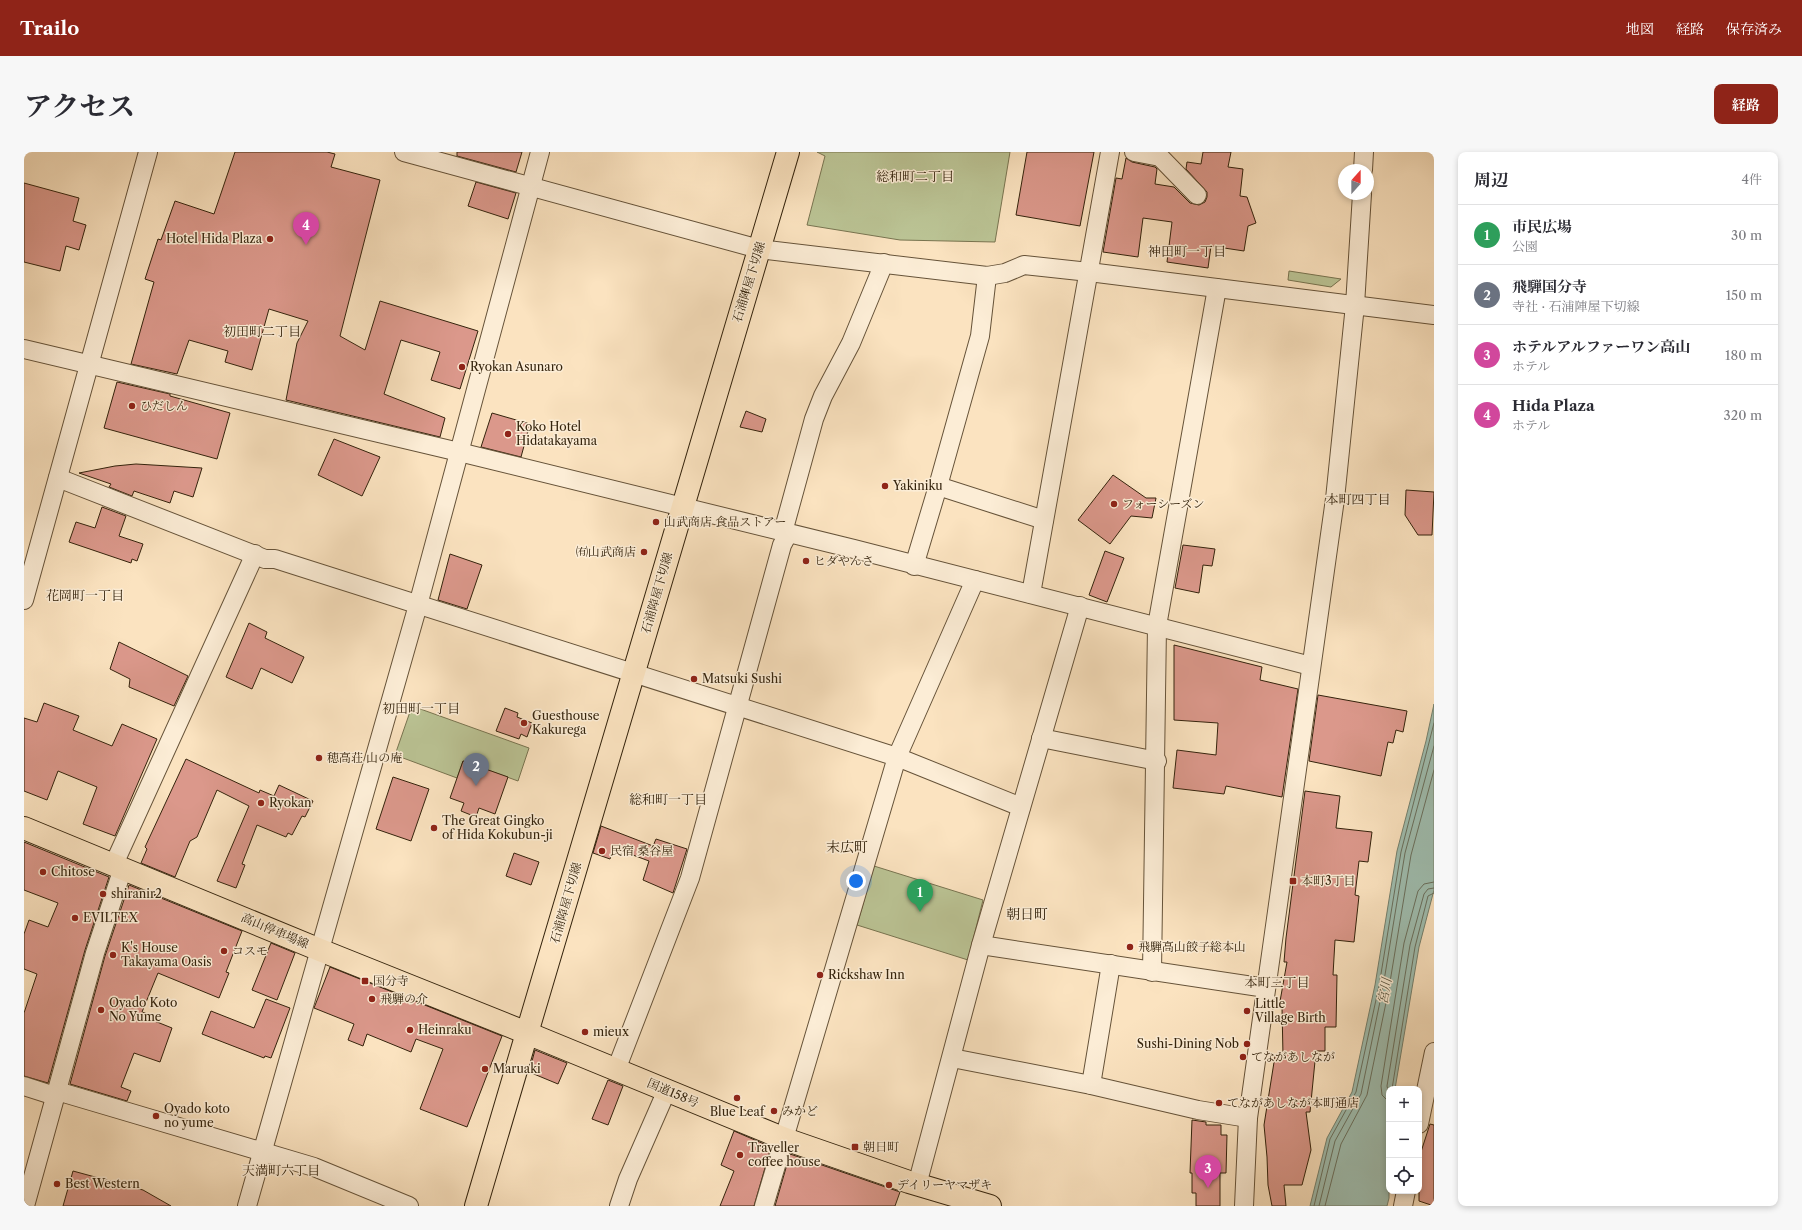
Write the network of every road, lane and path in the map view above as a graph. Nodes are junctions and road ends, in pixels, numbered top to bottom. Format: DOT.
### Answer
graph roads {
  1 [pos="148,152"];
  2 [pos="404,152"];
  3 [pos="540,152"];
  4 [pos="788,152"];
  5 [pos="1110,152"];
  6 [pos="1134,152"];
  7 [pos="1364,152"];
  8 [pos="1363,164"];
  9 [pos="530,187"];
  10 [pos="1197,195"];
  11 [pos="1362,200"];
  12 [pos="759,249"];
  13 [pos="884,263"];
  14 [pos="1089,272"];
  15 [pos="987,276"];
  16 [pos="1217,288"];
  17 [pos="1355,305"];
  18 [pos="1434,315"];
  19 [pos="24,349"];
  20 [pos="89,365"];
  21 [pos="459,452"];
  22 [pos="58,478"];
  23 [pos="938,486"];
  24 [pos="682,508"];
  25 [pos="1044,520"];
  26 [pos="785,533"];
  27 [pos="255,554"];
  28 [pos="914,566"];
  29 [pos="975,580"];
  30 [pos="1031,594"];
  31 [pos="24,600"];
  32 [pos="418,605"];
  33 [pos="1080,606"];
  34 [pos="1157,626"];
  35 [pos="1311,666"];
  36 [pos="633,675"];
  37 [pos="737,706"];
  38 [pos="1041,738"];
  39 [pos="897,757"];
  40 [pos="1157,761"];
  41 [pos="1021,807"];
  42 [pos="24,828"];
  43 [pos="119,866"];
  44 [pos="981,945"];
  45 [pos="320,950"];
  46 [pos="1111,964"];
  47 [pos="1152,972"];
  48 [pos="1266,988"];
  49 [pos="527,1033"];
  50 [pos="1434,1052"];
  51 [pos="952,1058"];
  52 [pos="616,1070"];
  53 [pos="1091,1085"];
  54 [pos="24,1086"];
  55 [pos="667,1090"];
  56 [pos="56,1093"];
  57 [pos="1248,1118"];
  58 [pos="1419,1122"];
  59 [pos="785,1139"];
  60 [pos="262,1152"];
  61 [pos="917,1184"];
  62 [pos="1405,1194"];
  63 [pos="24,1206"];
  64 [pos="247,1206"];
  65 [pos="409,1206"];
  66 [pos="476,1206"];
  67 [pos="619,1206"];
  68 [pos="764,1206"];
  69 [pos="990,1206"];
  70 [pos="1244,1206"];
  71 [pos="1403,1206"];
  1 -- 20 [label="street"];
  2 -- 9 [label="street"];
  3 -- 9 [label="street"];
  4 -- 12 [label="main road, 石浦陣屋下切線"];
  5 -- 14 [label="street"];
  6 -- 10 [label="street"];
  7 -- 8 [label="street"];
  9 -- 12 [label="street"];
  9 -- 21 [label="street"];
  11 -- 17 [label="street"];
  12 -- 13 [label="street"];
  12 -- 24 [label="main road, 石浦陣屋下切線"];
  13 -- 15 [label="street"];
  13 -- 26 [label="street"];
  14 -- 15 [label="street"];
  14 -- 16 [label="street"];
  14 -- 25 [label="street"];
  15 -- 23 [label="street"];
  16 -- 17 [label="street"];
  16 -- 34 [label="street"];
  17 -- 18 [label="street"];
  17 -- 35 [label="street"];
  19 -- 20 [label="street"];
  20 -- 21 [label="street"];
  20 -- 22 [label="street"];
  21 -- 24 [label="street"];
  21 -- 32 [label="street"];
  22 -- 27 [label="street"];
  22 -- 31 [label="street"];
  23 -- 25 [label="street"];
  23 -- 28 [label="street"];
  24 -- 26 [label="street"];
  24 -- 36 [label="main road, 石浦陣屋下切線"];
  25 -- 30 [label="street"];
  26 -- 28 [label="street"];
  26 -- 37 [label="street"];
  27 -- 32 [label="street"];
  27 -- 43 [label="street"];
  28 -- 29 [label="street"];
  29 -- 30 [label="street"];
  29 -- 39 [label="street"];
  30 -- 33 [label="street"];
  32 -- 36 [label="street"];
  32 -- 45 [label="street"];
  33 -- 34 [label="street"];
  33 -- 38 [label="street"];
  34 -- 35 [label="street"];
  34 -- 40 [label="street"];
  35 -- 48 [label="street"];
  36 -- 37 [label="street"];
  36 -- 49 [label="main road, 石浦陣屋下切線"];
  37 -- 39 [label="street"];
  37 -- 52 [label="street"];
  38 -- 40 [label="street"];
  38 -- 41 [label="street"];
  39 -- 41 [label="street"];
  39 -- 59 [label="street"];
  40 -- 47 [label="street"];
  41 -- 44 [label="street"];
  42 -- 43 [label="main road, 高山停車場線"];
  43 -- 45 [label="main road, 高山停車場線"];
  43 -- 56 [label="street"];
  44 -- 46 [label="street"];
  44 -- 51 [label="street"];
  45 -- 49 [label="main road, 高山停車場線"];
  45 -- 60 [label="street"];
  46 -- 47 [label="street"];
  46 -- 53 [label="street"];
  47 -- 48 [label="street"];
  48 -- 57 [label="street"];
  49 -- 52 [label="main road, 国道158号"];
  49 -- 66 [label="main road"];
  50 -- 58 [label="street"];
  51 -- 53 [label="street"];
  51 -- 61 [label="street"];
  52 -- 55 [label="main road, 国道158号"];
  53 -- 57 [label="street"];
  54 -- 56 [label="street"];
  55 -- 59 [label="main road, 国道158号"];
  55 -- 67 [label="street"];
  56 -- 60 [label="street"];
  56 -- 63 [label="street"];
  57 -- 70 [label="street"];
  59 -- 61 [label="main road, 国道158号"];
  59 -- 68 [label="street"];
  60 -- 64 [label="street"];
  60 -- 65 [label="street"];
  61 -- 69 [label="main road, 国道158号"];
  62 -- 71 [label="street"];
}
